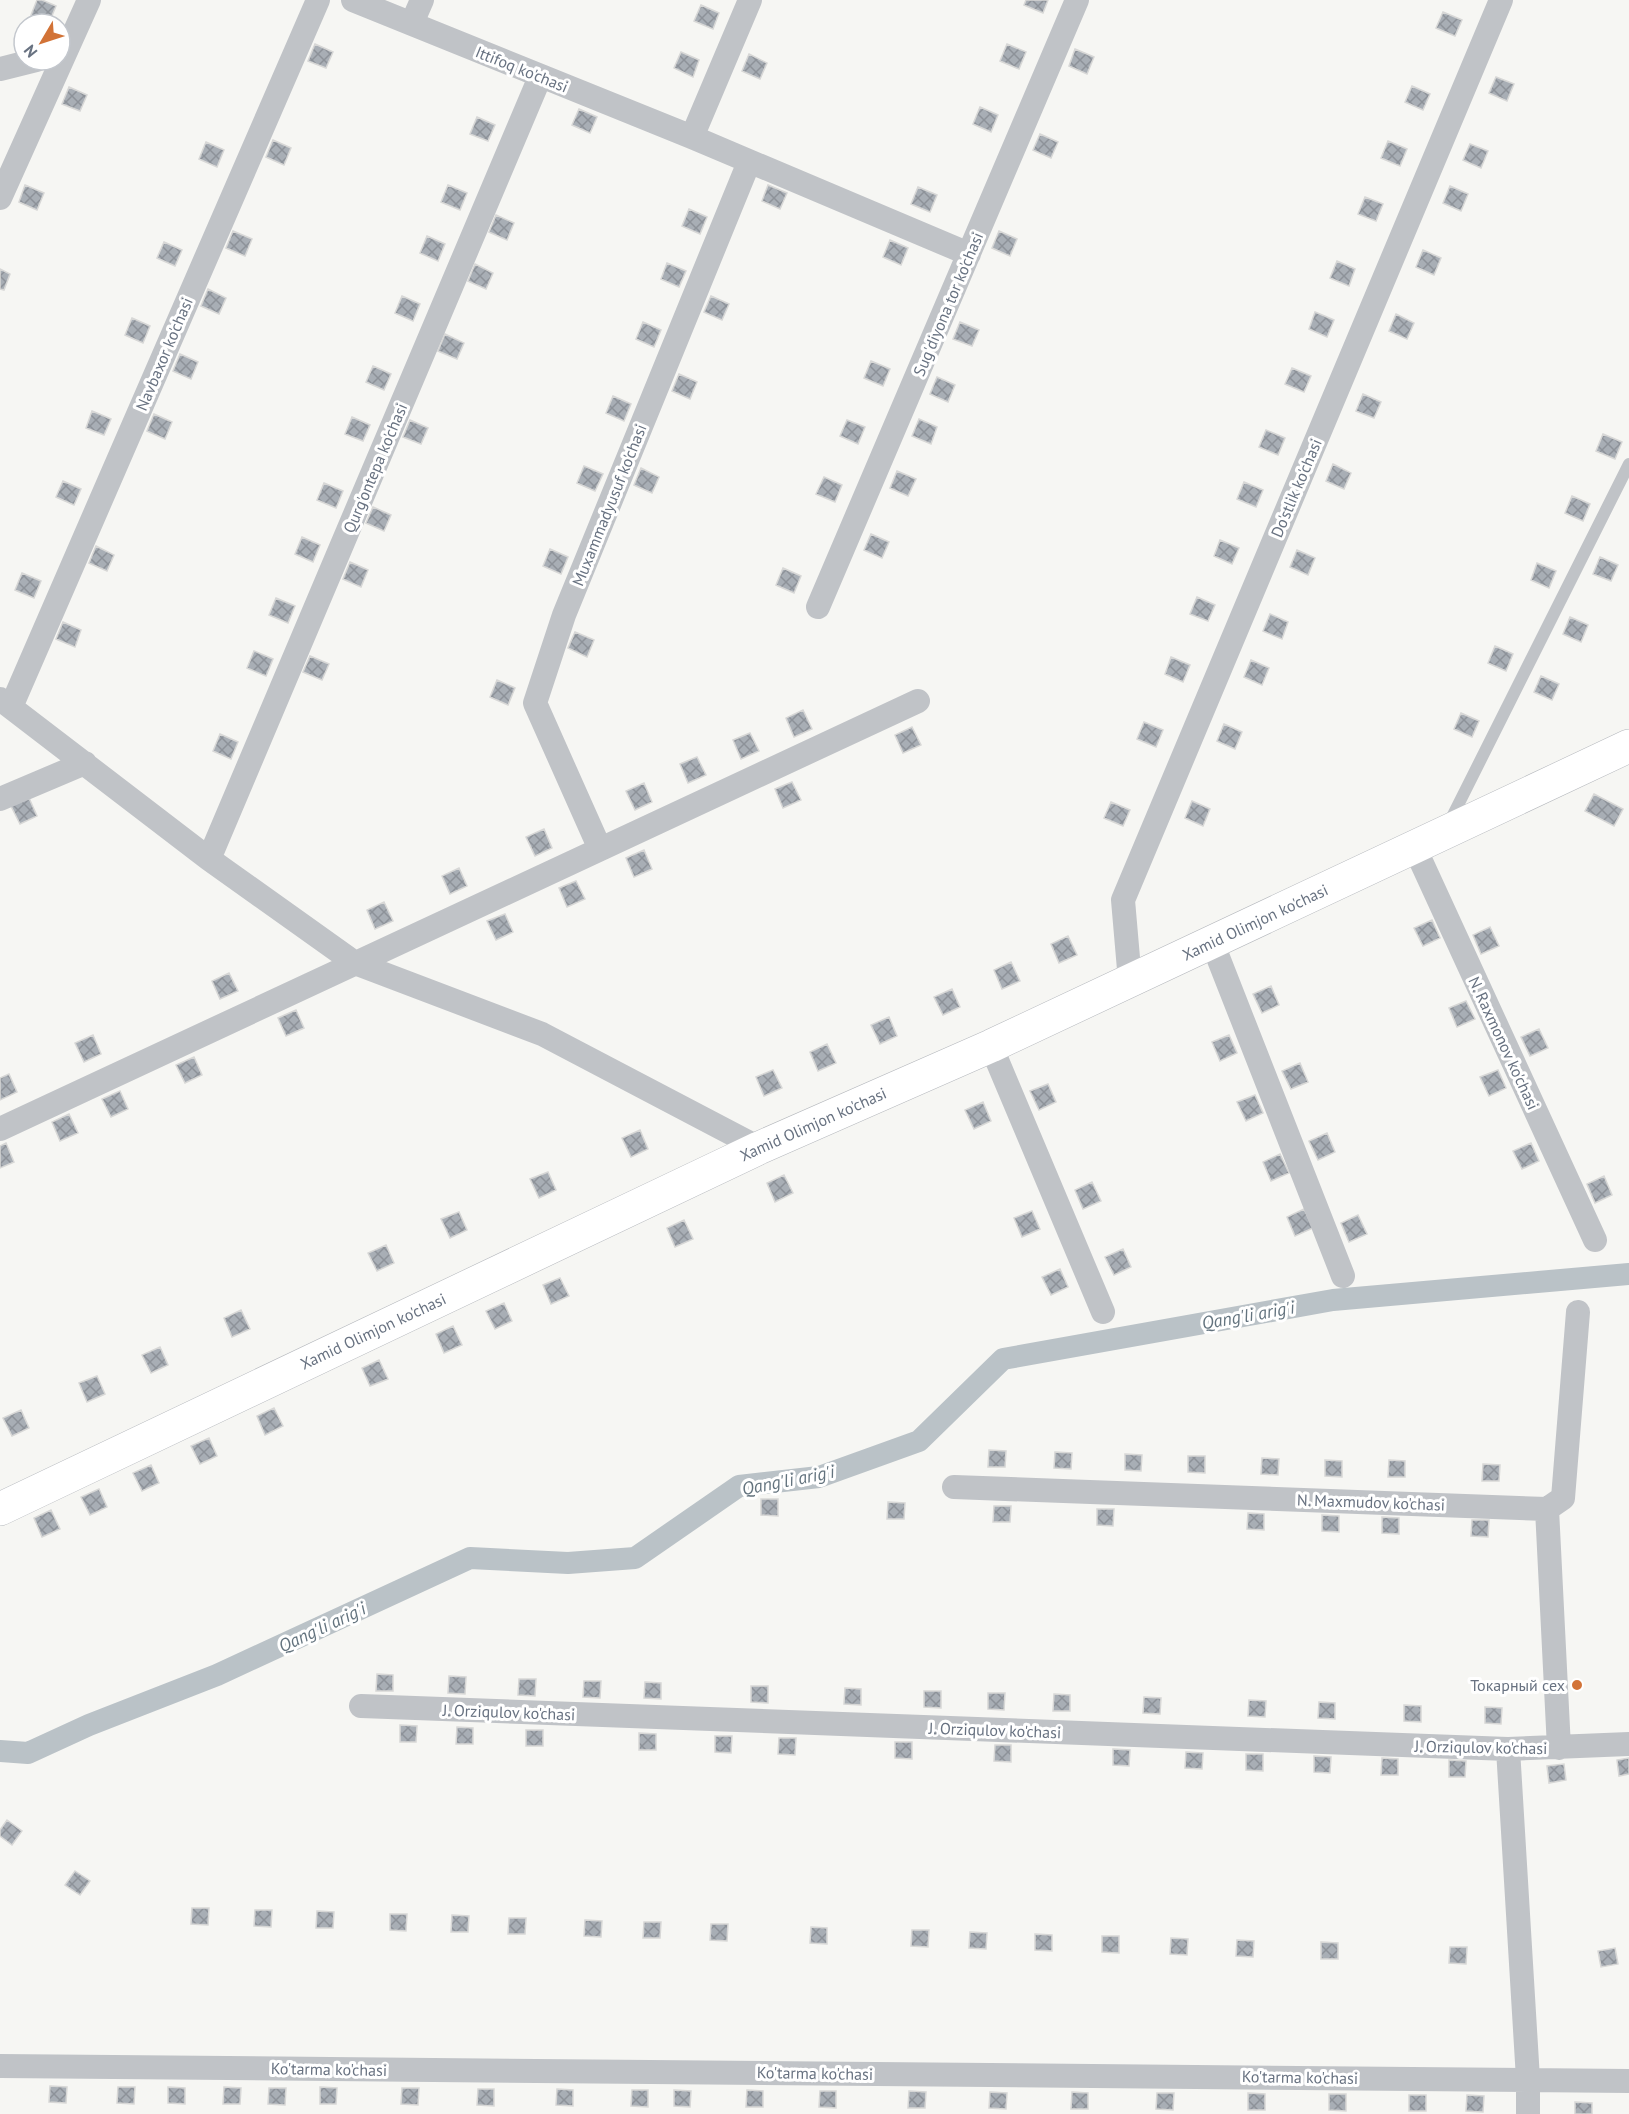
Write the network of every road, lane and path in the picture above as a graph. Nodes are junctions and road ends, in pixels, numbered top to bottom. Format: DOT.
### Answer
graph roads {
  1 [pos="89,0"];
  2 [pos="318,0"];
  3 [pos="353,0"];
  4 [pos="422,0"];
  5 [pos="750,0"];
  6 [pos="1077,0"];
  7 [pos="1501,0"];
  8 [pos="412,23"];
  9 [pos="72,33"];
  10 [pos="54,72"];
  11 [pos="540,77"];
  12 [pos="692,137"];
  13 [pos="749,162"];
  14 [pos="0,198"];
  15 [pos="969,254"];
  16 [pos="1629,464"];
  17 [pos="818,607"];
  18 [pos="918,701"];
  19 [pos="5,703"];
  20 [pos="1629,746"];
  21 [pos="85,763"];
  22 [pos="0,799"];
  23 [pos="1445,832"];
  24 [pos="1414,846"];
  25 [pos="600,849"];
  26 [pos="209,859"];
  27 [pos="1212,942"];
  28 [pos="355,963"];
  29 [pos="1130,981"];
  30 [pos="991,1046"];
  31 [pos="0,1129"];
  32 [pos="759,1148"];
  33 [pos="1595,1240"];
  34 [pos="1343,1276"];
  35 [pos="1103,1312"];
  36 [pos="1578,1312"];
  37 [pos="954,1486"];
  38 [pos="0,1509"];
  39 [pos="1547,1509"];
  40 [pos="361,1706"];
  41 [pos="1629,1744"];
  42 [pos="1558,1748"];
  43 [pos="1508,1749"];
  44 [pos="0,2066"];
  45 [pos="1528,2079"];
  46 [pos="1629,2081"];
  47 [pos="1528,2114"];
  1 -- 9 [label="street"];
  2 -- 19 [label="street, Navbaxor ko'chasi"];
  3 -- 8 [label="street, Ittifoq ko'chasi"];
  4 -- 8 [label="street"];
  5 -- 12 [label="street"];
  6 -- 15 [label="street, Sug'diyona tor ko'chasi"];
  7 -- 29 [label="street, Do'stlik ko'chasi"];
  8 -- 11 [label="street, Ittifoq ko'chasi"];
  10 -- 14 [label="street"];
  11 -- 12 [label="street, Ittifoq ko'chasi"];
  11 -- 26 [label="street, Qurg'ontepa ko'chasi"];
  12 -- 13 [label="street, Ittifoq ko'chasi"];
  13 -- 15 [label="street, Ittifoq ko'chasi"];
  13 -- 25 [label="street, Muxammadyusuf ko'chasi"];
  15 -- 17 [label="street, Sug'diyona tor ko'chasi"];
  16 -- 23 [label="lane"];
  18 -- 25 [label="street"];
  19 -- 21 [label="street"];
  20 -- 23 [label="main road, Xamid Olimjon ko'chasi"];
  21 -- 22 [label="street"];
  21 -- 26 [label="street"];
  23 -- 24 [label="main road, Xamid Olimjon ko'chasi"];
  24 -- 27 [label="main road, Xamid Olimjon ko'chasi"];
  24 -- 33 [label="street, N. Raxmonov ko'chasi"];
  25 -- 28 [label="street"];
  26 -- 28 [label="street"];
  27 -- 29 [label="main road, Xamid Olimjon ko'chasi"];
  27 -- 34 [label="street"];
  28 -- 31 [label="street"];
  28 -- 32 [label="street"];
  29 -- 30 [label="main road, Xamid Olimjon ko'chasi"];
  30 -- 32 [label="main road, Xamid Olimjon ko'chasi"];
  30 -- 35 [label="street"];
  32 -- 38 [label="main road, Xamid Olimjon ko'chasi"];
  36 -- 39 [label="street"];
  37 -- 39 [label="street, N. Maxmudov ko'chasi"];
  39 -- 42 [label="street"];
  40 -- 43 [label="street, J. Orziqulov ko'chasi"];
  41 -- 42 [label="street, J. Orziqulov ko'chasi"];
  42 -- 43 [label="street, J. Orziqulov ko'chasi"];
  43 -- 45 [label="street"];
  44 -- 45 [label="street, Ko'tarma ko'chasi"];
  45 -- 46 [label="street, Ko'tarma ko'chasi"];
  45 -- 47 [label="street"];
}
